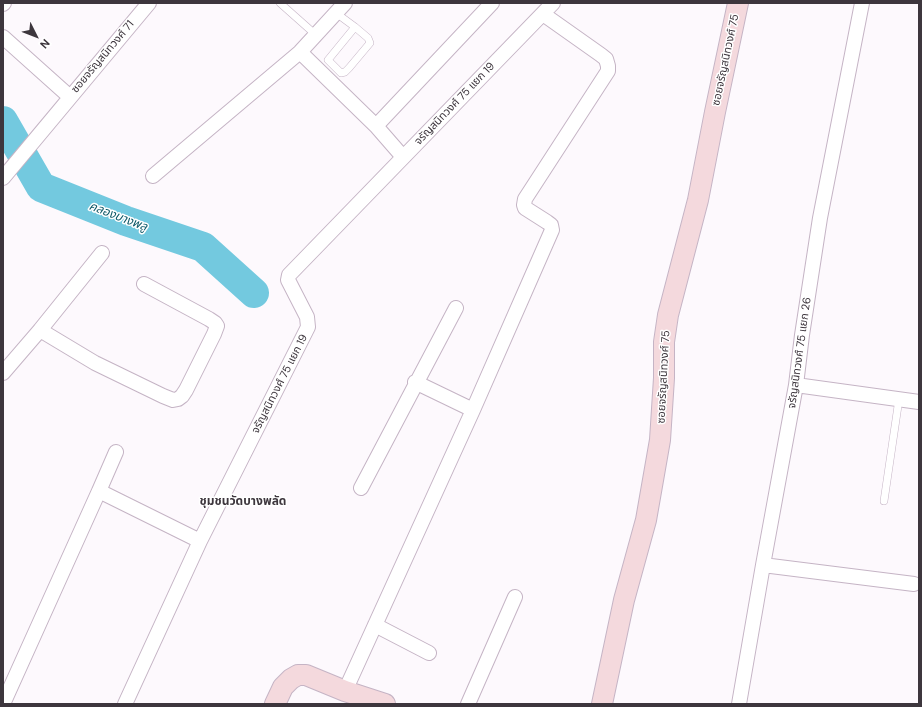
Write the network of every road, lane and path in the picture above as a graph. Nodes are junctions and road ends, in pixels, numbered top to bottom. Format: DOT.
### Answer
graph roads {
  1 [pos="149,3"];
  2 [pos="280,3"];
  3 [pos="492,3"];
  4 [pos="553,3"];
  5 [pos="738,3"];
  6 [pos="862,3"];
  7 [pos="341,8"];
  8 [pos="543,14"];
  9 [pos="354,27"];
  10 [pos="316,35"];
  11 [pos="3,36"];
  12 [pos="300,52"];
  13 [pos="70,97"];
  14 [pos="376,126"];
  15 [pos="403,157"];
  16 [pos="4,176"];
  17 [pos="153,176"];
  18 [pos="102,253"];
  19 [pos="144,284"];
  20 [pos="456,308"];
  21 [pos="40,330"];
  22 [pos="3,373"];
  23 [pos="416,382"];
  24 [pos="796,385"];
  25 [pos="899,399"];
  26 [pos="919,402"];
  27 [pos="473,410"];
  28 [pos="116,452"];
  29 [pos="360,488"];
  30 [pos="99,490"];
  31 [pos="884,501"];
  32 [pos="200,541"];
  33 [pos="763,565"];
  34 [pos="914,584"];
  35 [pos="515,597"];
  36 [pos="375,625"];
  37 [pos="429,653"];
  38 [pos="345,691"];
  39 [pos="3,704"];
  40 [pos="124,704"];
  41 [pos="275,704"];
  42 [pos="385,704"];
  43 [pos="468,704"];
  44 [pos="602,704"];
  45 [pos="739,704"];
  1 -- 13 [label="street, ซอยจรัญสนิทวงศ์ 71"];
  2 -- 10 [label="lane"];
  3 -- 14 [label="street"];
  4 -- 8 [label="street, จรัญสนิทวงศ์ 75 แยก 19"];
  5 -- 44 [label="street, ซอยจรัญสนิทวงศ์ 75"];
  6 -- 24 [label="street, จรัญสนิทวงศ์ 75 แยก 26"];
  7 -- 9 [label="lane"];
  7 -- 10 [label="street"];
  8 -- 15 [label="street, จรัญสนิทวงศ์ 75 แยก 19"];
  8 -- 27 [label="street"];
  9 -- 9 [label="lane"];
  10 -- 12 [label="street"];
  11 -- 13 [label="street, ซอยจรัญสนิทวงศ์ 71"];
  12 -- 14 [label="street"];
  12 -- 17 [label="street"];
  13 -- 16 [label="street"];
  14 -- 15 [label="street"];
  15 -- 32 [label="street, จรัญสนิทวงศ์ 75 แยก 19"];
  18 -- 21 [label="street"];
  19 -- 21 [label="street"];
  20 -- 23 [label="street"];
  21 -- 22 [label="street"];
  23 -- 27 [label="street"];
  23 -- 29 [label="street"];
  24 -- 25 [label="street"];
  24 -- 33 [label="street, จรัญสนิทวงศ์ 75 แยก 26"];
  25 -- 26 [label="street"];
  25 -- 31 [label="lane"];
  27 -- 36 [label="street"];
  28 -- 30 [label="street"];
  30 -- 32 [label="street"];
  30 -- 39 [label="street"];
  32 -- 40 [label="street, จรัญสนิทวงศ์ 75 แยก 19"];
  33 -- 34 [label="street"];
  33 -- 45 [label="street, จรัญสนิทวงศ์ 75 แยก 26"];
  35 -- 43 [label="street"];
  36 -- 37 [label="street"];
  36 -- 38 [label="street"];
  38 -- 41 [label="street"];
  38 -- 42 [label="street"];
}
